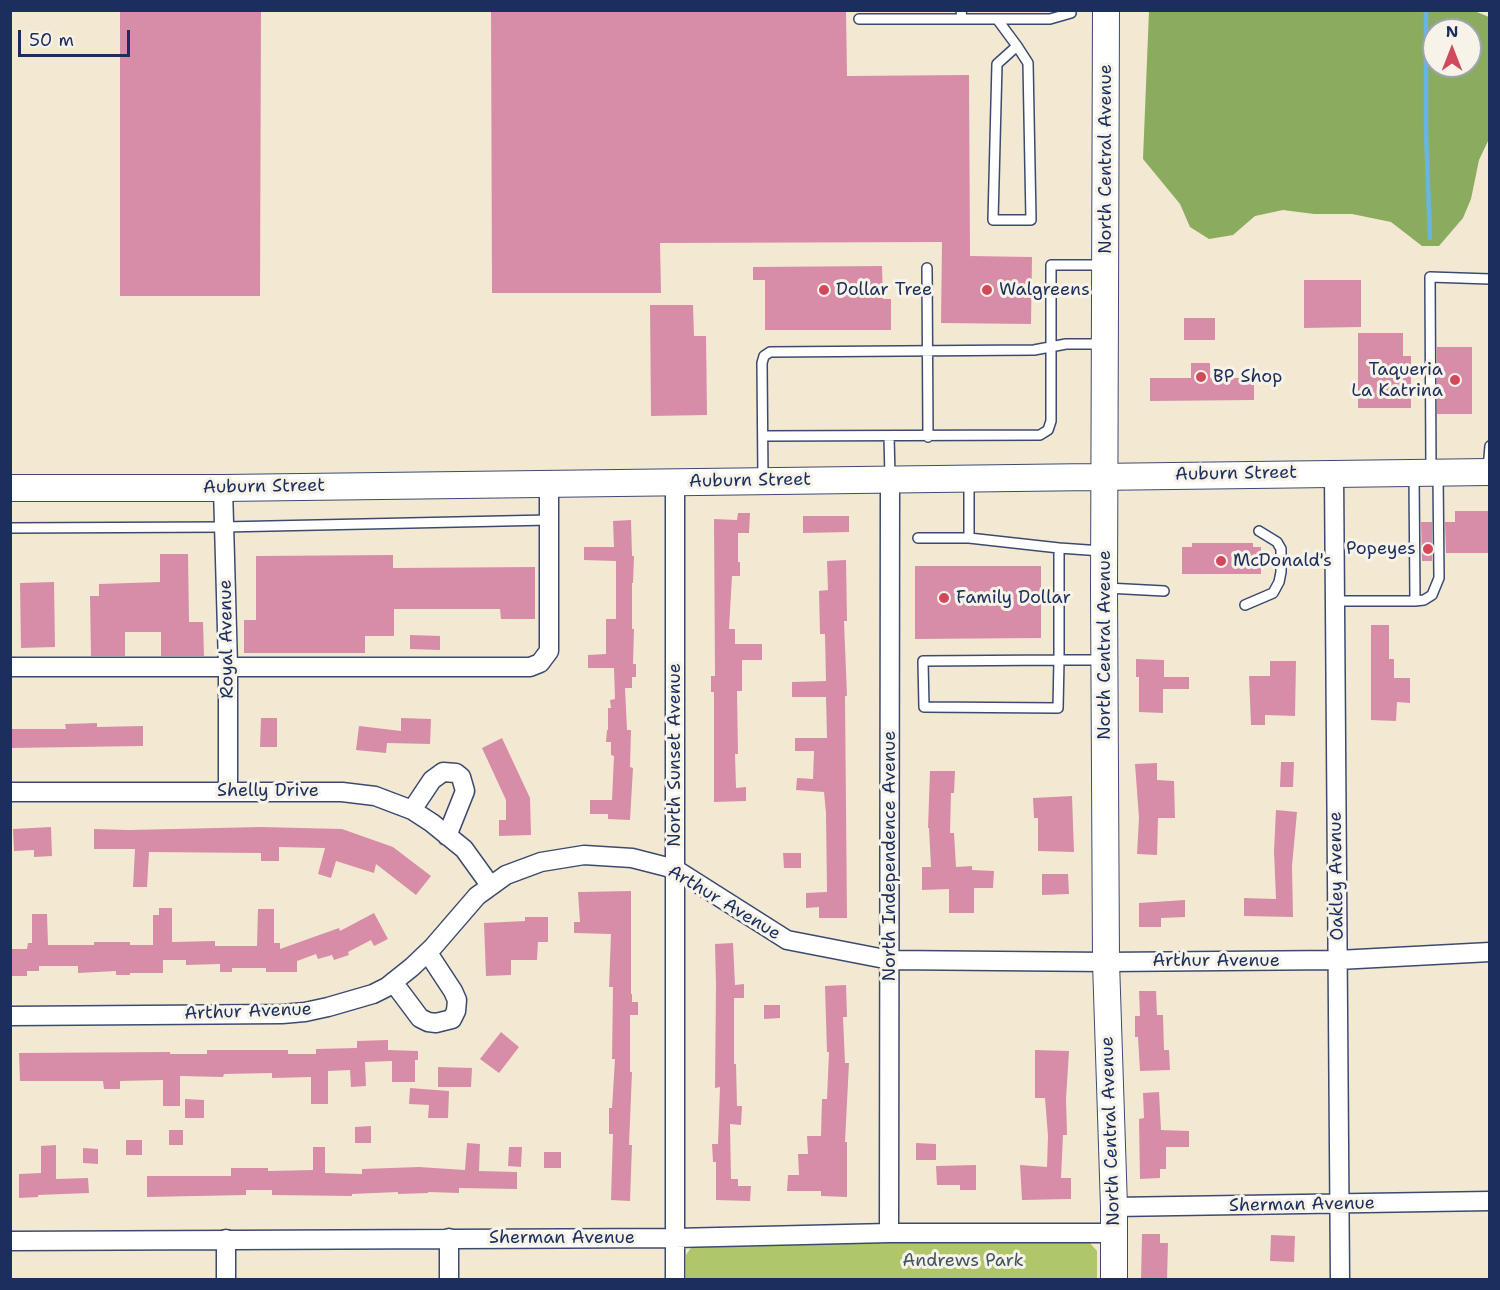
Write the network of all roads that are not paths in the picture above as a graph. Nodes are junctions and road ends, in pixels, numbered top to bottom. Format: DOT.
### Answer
graph roads {
  1 [pos="1106,10"];
  2 [pos="1071,13"];
  3 [pos="962,15"];
  4 [pos="859,19"];
  5 [pos="997,19"];
  6 [pos="1017,46"];
  7 [pos="1106,265"];
  8 [pos="927,268"];
  9 [pos="1490,279"];
  10 [pos="1106,344"];
  11 [pos="1051,347"];
  12 [pos="928,352"];
  13 [pos="763,436"];
  14 [pos="889,436"];
  15 [pos="928,437"];
  16 [pos="1490,446"];
  17 [pos="1428,472"];
  18 [pos="1489,472"];
  19 [pos="1334,473"];
  20 [pos="1105,476"];
  21 [pos="969,478"];
  22 [pos="890,480"];
  23 [pos="763,481"];
  24 [pos="675,482"];
  25 [pos="549,484"];
  26 [pos="10,488"];
  27 [pos="223,488"];
  28 [pos="549,520"];
  29 [pos="224,527"];
  30 [pos="10,528"];
  31 [pos="1259,531"];
  32 [pos="918,538"];
  33 [pos="969,538"];
  34 [pos="1059,548"];
  35 [pos="1104,551"];
  36 [pos="1104,588"];
  37 [pos="1164,591"];
  38 [pos="1416,601"];
  39 [pos="1334,602"];
  40 [pos="1245,606"];
  41 [pos="1059,660"];
  42 [pos="1104,660"];
  43 [pos="228,666"];
  44 [pos="10,667"];
  45 [pos="228,790"];
  46 [pos="10,792"];
  47 [pos="412,810"];
  48 [pos="447,836"];
  49 [pos="675,869"];
  50 [pos="490,885"];
  51 [pos="428,952"];
  52 [pos="1490,952"];
  53 [pos="890,960"];
  54 [pos="1338,960"];
  55 [pos="1106,962"];
  56 [pos="393,982"];
  57 [pos="10,1016"];
  58 [pos="1490,1201"];
  59 [pos="1340,1204"];
  60 [pos="1114,1220"];
  61 [pos="889,1233"];
  62 [pos="449,1238"];
  63 [pos="675,1238"];
  64 [pos="225,1239"];
  65 [pos="10,1241"];
  66 [pos="226,1280"];
  67 [pos="449,1280"];
  68 [pos="675,1280"];
  69 [pos="1114,1280"];
  70 [pos="1340,1280"];
  1 -- 7 [label="main road, North Central Avenue"];
  2 -- 5 [label="lane"];
  3 -- 4 [label="lane"];
  3 -- 5 [label="lane"];
  5 -- 6 [label="lane"];
  6 -- 6 [label="lane"];
  7 -- 10 [label="main road, North Central Avenue"];
  7 -- 11 [label="lane"];
  8 -- 12 [label="lane"];
  9 -- 17 [label="lane"];
  10 -- 11 [label="lane"];
  10 -- 20 [label="main road, North Central Avenue"];
  11 -- 12 [label="lane"];
  11 -- 15 [label="lane"];
  12 -- 13 [label="lane"];
  12 -- 15 [label="lane"];
  13 -- 14 [label="lane"];
  13 -- 23 [label="lane"];
  14 -- 15 [label="lane"];
  14 -- 22 [label="lane"];
  16 -- 18 [label="lane"];
  17 -- 18 [label="main road, Auburn Street"];
  17 -- 19 [label="main road, Auburn Street"];
  17 -- 38 [label="lane"];
  17 -- 38 [label="lane"];
  19 -- 20 [label="main road, Auburn Street"];
  19 -- 39 [label="street, Oakley Avenue"];
  20 -- 21 [label="main road, Auburn Street"];
  20 -- 35 [label="main road, North Central Avenue"];
  21 -- 22 [label="main road, Auburn Street"];
  21 -- 33 [label="lane"];
  22 -- 23 [label="main road, Auburn Street"];
  22 -- 53 [label="street, North Independence Avenue"];
  23 -- 24 [label="main road, Auburn Street"];
  24 -- 25 [label="main road, Auburn Street"];
  24 -- 49 [label="street, North Sunset Avenue"];
  25 -- 27 [label="main road, Auburn Street"];
  25 -- 28 [label="street"];
  26 -- 27 [label="main road, Auburn Street"];
  27 -- 29 [label="street, Royal Avenue"];
  28 -- 29 [label="lane"];
  28 -- 43 [label="street"];
  29 -- 30 [label="lane"];
  29 -- 43 [label="street, Royal Avenue"];
  31 -- 40 [label="lane"];
  32 -- 33 [label="lane"];
  33 -- 34 [label="lane"];
  34 -- 35 [label="lane"];
  34 -- 41 [label="lane"];
  35 -- 36 [label="main road, North Central Avenue"];
  36 -- 37 [label="lane"];
  36 -- 42 [label="main road, North Central Avenue"];
  38 -- 39 [label="lane"];
  39 -- 54 [label="street, Oakley Avenue"];
  41 -- 41 [label="lane"];
  41 -- 42 [label="lane"];
  42 -- 55 [label="main road, North Central Avenue"];
  43 -- 44 [label="street"];
  43 -- 45 [label="street, Royal Avenue"];
  45 -- 46 [label="street, Shelly Drive"];
  45 -- 47 [label="street, Shelly Drive"];
  47 -- 48 [label="street, Shelly Drive"];
  47 -- 48 [label="street"];
  48 -- 50 [label="street, Shelly Drive"];
  49 -- 50 [label="street, Arthur Avenue"];
  49 -- 53 [label="street, Arthur Avenue"];
  49 -- 63 [label="street, North Sunset Avenue"];
  50 -- 51 [label="street, Arthur Avenue"];
  51 -- 56 [label="street, Arthur Avenue"];
  51 -- 56 [label="street"];
  52 -- 54 [label="street, Arthur Avenue"];
  53 -- 55 [label="street, Arthur Avenue"];
  53 -- 61 [label="street, North Independence Avenue"];
  54 -- 55 [label="street, Arthur Avenue"];
  54 -- 59 [label="street, Oakley Avenue"];
  55 -- 60 [label="main road, North Central Avenue"];
  56 -- 57 [label="street, Arthur Avenue"];
  58 -- 59 [label="street, Sherman Avenue"];
  59 -- 60 [label="street, Sherman Avenue"];
  59 -- 70 [label="street, Oakley Avenue"];
  60 -- 61 [label="street, Sherman Avenue"];
  60 -- 69 [label="main road, North Central Avenue"];
  61 -- 63 [label="street, Sherman Avenue"];
  62 -- 63 [label="street, Sherman Avenue"];
  62 -- 64 [label="street, Sherman Avenue"];
  62 -- 67 [label="street"];
  63 -- 68 [label="street, North Sunset Avenue"];
  64 -- 65 [label="street, Sherman Avenue"];
  64 -- 66 [label="street"];
}
